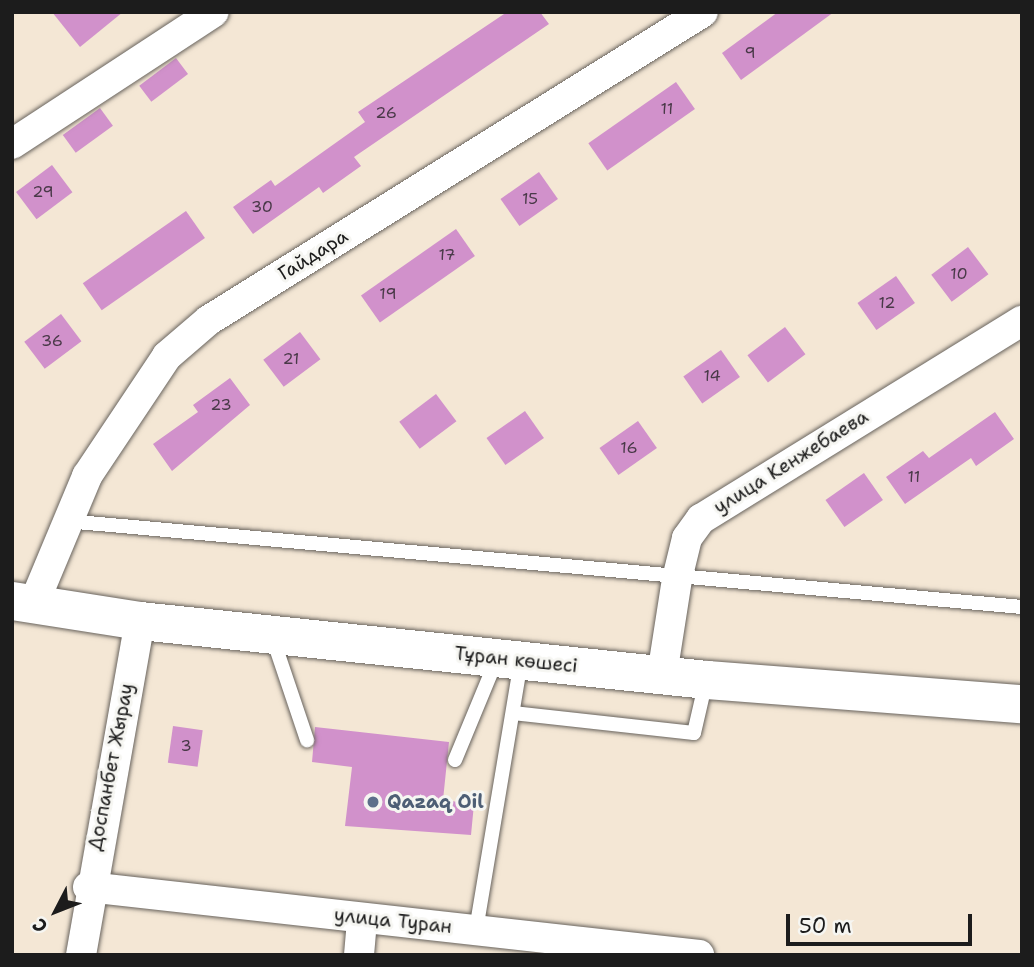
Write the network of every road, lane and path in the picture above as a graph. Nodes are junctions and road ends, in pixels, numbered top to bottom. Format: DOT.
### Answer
graph roads {
  1 [pos="214,12"];
  2 [pos="703,12"];
  3 [pos="12,144"];
  4 [pos="1022,321"];
  5 [pos="66,521"];
  6 [pos="677,579"];
  7 [pos="23,602"];
  8 [pos="1022,607"];
  9 [pos="140,621"];
  10 [pos="271,634"];
  11 [pos="510,659"];
  12 [pos="662,675"];
  13 [pos="706,680"];
  14 [pos="1022,704"];
  15 [pos="513,713"];
  16 [pos="307,740"];
  17 [pos="455,760"];
  18 [pos="88,887"];
  19 [pos="362,918"];
  20 [pos="476,930"];
  21 [pos="633,951"];
  22 [pos="81,955"];
  23 [pos="359,955"];
  24 [pos="699,955"];
  1 -- 3 [label="street"];
  2 -- 5 [label="street, Гайдара"];
  4 -- 6 [label="street, улица Кенжебаева"];
  5 -- 6 [label="lane"];
  5 -- 7 [label="street, Гайдара"];
  6 -- 8 [label="lane"];
  6 -- 12 [label="street, улица Кенжебаева"];
  7 -- 9 [label="main road, Тұран көшесі"];
  9 -- 10 [label="main road, Тұран көшесі"];
  9 -- 18 [label="street, Доспанбет Жырау"];
  10 -- 11 [label="main road, Тұран көшесі"];
  10 -- 16 [label="lane"];
  11 -- 12 [label="main road, Тұран көшесі"];
  11 -- 15 [label="lane"];
  11 -- 17 [label="lane"];
  12 -- 13 [label="main road, Тұран көшесі"];
  13 -- 14 [label="main road, Тұран көшесі"];
  13 -- 15 [label="lane"];
  15 -- 20 [label="lane"];
  18 -- 19 [label="street, улица Туран"];
  18 -- 22 [label="street, Доспанбет Жырау"];
  19 -- 20 [label="street, улица Туран"];
  19 -- 23 [label="street"];
  20 -- 21 [label="street, улица Туран"];
  21 -- 24 [label="street, улица Туран"];
}
